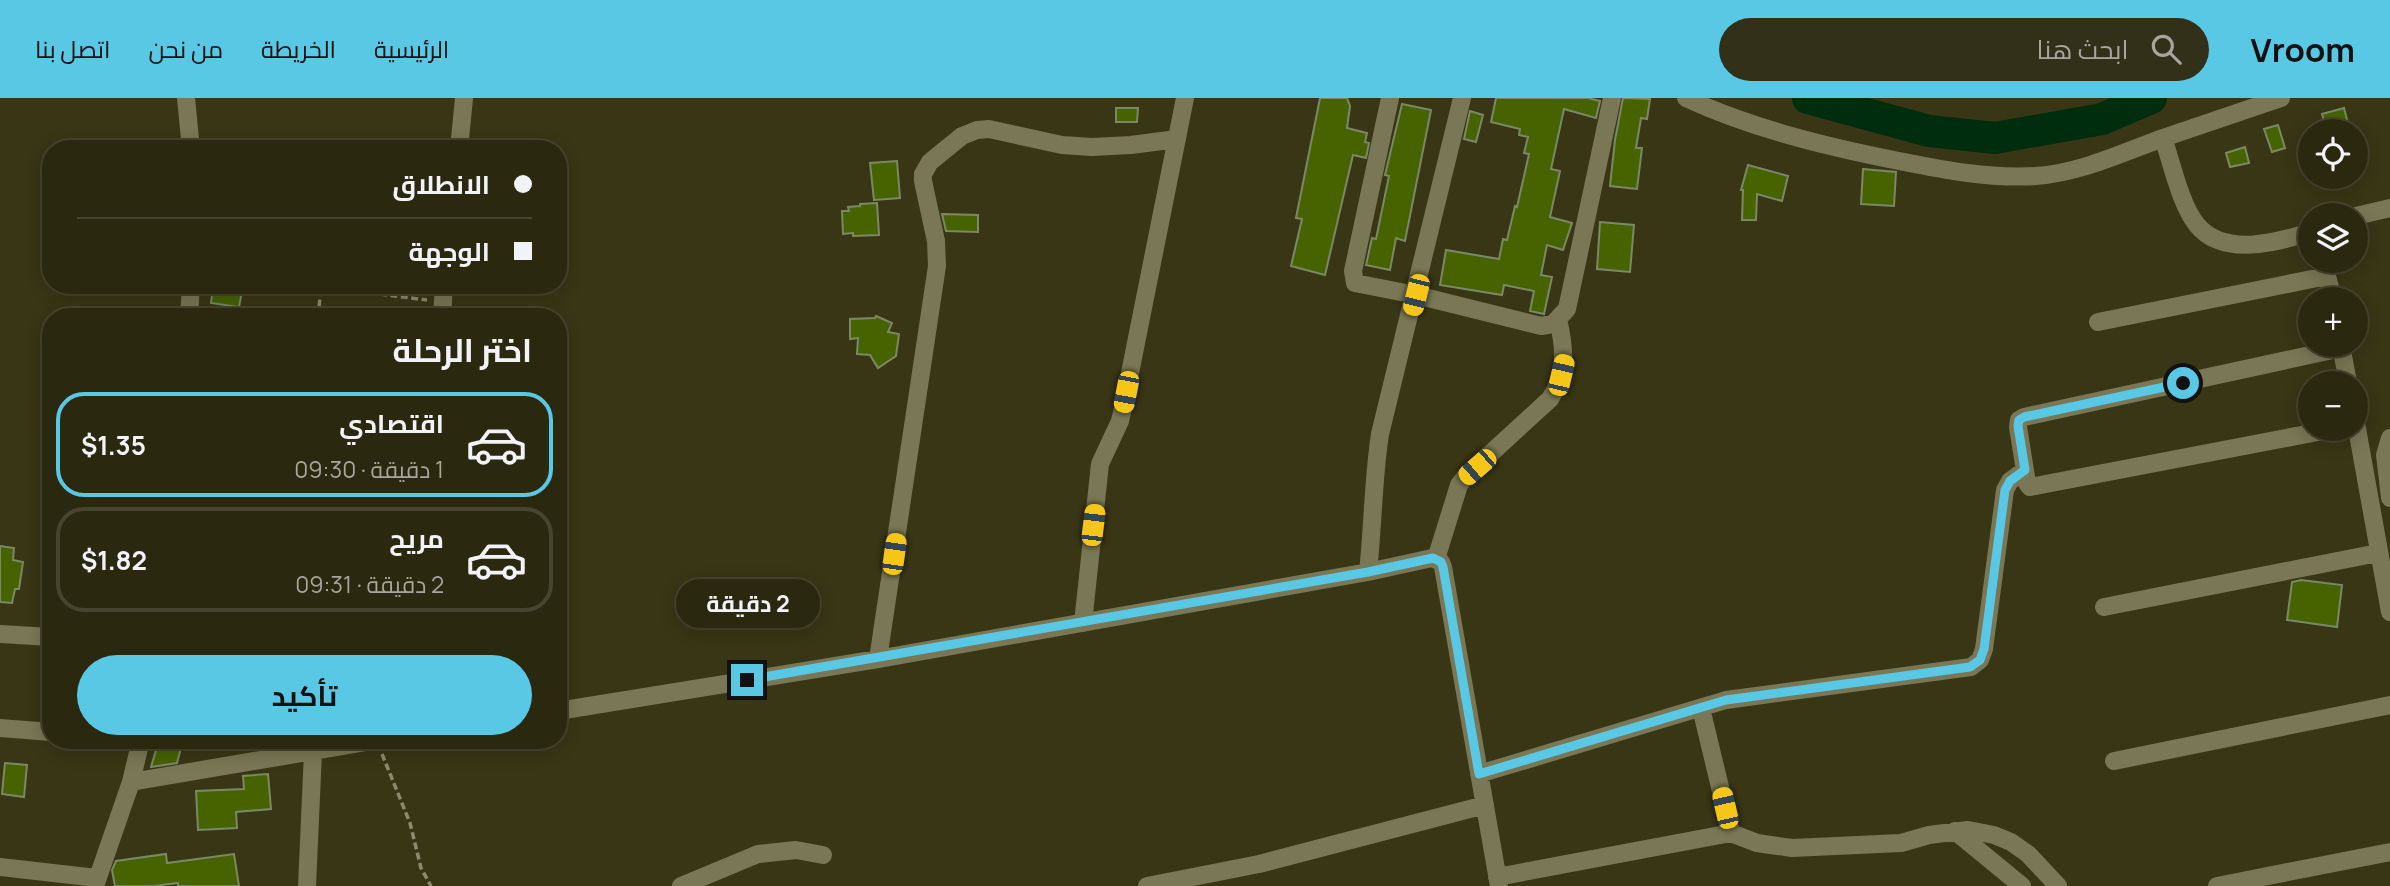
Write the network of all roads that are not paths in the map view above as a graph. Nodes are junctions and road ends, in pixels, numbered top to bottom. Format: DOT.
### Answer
graph roads {
  1 [pos="186,98"];
  2 [pos="464,98"];
  3 [pos="1185,98"];
  4 [pos="1390,98"];
  5 [pos="1462,98"];
  6 [pos="1612,98"];
  7 [pos="1686,98"];
  8 [pos="2281,98"];
  9 [pos="2163,138"];
  10 [pos="1177,139"];
  11 [pos="190,140"];
  12 [pos="460,140"];
  13 [pos="2390,208"];
  14 [pos="2368,213"];
  15 [pos="2298,237"];
  16 [pos="2303,273"];
  17 [pos="1416,295"];
  18 [pos="1558,319"];
  19 [pos="2098,323"];
  20 [pos="2298,356"];
  21 [pos="2298,436"];
  22 [pos="2390,438"];
  23 [pos="2359,441"];
  24 [pos="2025,470"];
  25 [pos="2390,498"];
  26 [pos="2378,553"];
  27 [pos="1436,559"];
  28 [pos="1368,572"];
  29 [pos="2104,607"];
  30 [pos="2390,612"];
  31 [pos="1083,622"];
  32 [pos="0,634"];
  33 [pos="42,636"];
  34 [pos="878,659"];
  35 [pos="2390,705"];
  36 [pos="1701,708"];
  37 [pos="567,710"];
  38 [pos="0,728"];
  39 [pos="42,731"];
  40 [pos="139,749"];
  41 [pos="329,749"];
  42 [pos="313,752"];
  43 [pos="2114,761"];
  44 [pos="1479,774"];
  45 [pos="131,782"];
  46 [pos="1485,805"];
  47 [pos="1955,831"];
  48 [pos="1731,833"];
  49 [pos="2390,852"];
  50 [pos="823,855"];
  51 [pos="0,867"];
  52 [pos="96,882"];
  53 [pos="1498,882"];
  54 [pos="307,886"];
  55 [pos="681,886"];
  56 [pos="1147,886"];
  57 [pos="2022,886"];
  58 [pos="2058,886"];
  59 [pos="2217,886"];
  1 -- 11 [label="street"];
  2 -- 12 [label="street"];
  3 -- 10 [label="street"];
  4 -- 17 [label="street"];
  5 -- 17 [label="street"];
  6 -- 18 [label="street"];
  7 -- 9 [label="street"];
  8 -- 9 [label="street"];
  9 -- 15 [label="street"];
  10 -- 31 [label="street"];
  10 -- 34 [label="street"];
  13 -- 14 [label="street"];
  16 -- 19 [label="street"];
  17 -- 18 [label="street"];
  17 -- 28 [label="street"];
  18 -- 27 [label="street"];
  20 -- 24 [label="street"];
  21 -- 24 [label="street"];
  22 -- 25 [label="street"];
  23 -- 26 [label="street"];
  24 -- 36 [label="street"];
  26 -- 29 [label="street"];
  26 -- 30 [label="street"];
  27 -- 28 [label="street"];
  27 -- 44 [label="street"];
  28 -- 31 [label="street"];
  31 -- 34 [label="street"];
  32 -- 33 [label="street"];
  34 -- 37 [label="street"];
  35 -- 43 [label="street"];
  36 -- 44 [label="street"];
  36 -- 48 [label="street"];
  38 -- 39 [label="street"];
  40 -- 45 [label="street"];
  41 -- 42 [label="street"];
  42 -- 45 [label="street"];
  42 -- 54 [label="street"];
  44 -- 46 [label="street"];
  45 -- 52 [label="street"];
  46 -- 53 [label="street"];
  46 -- 56 [label="street"];
  47 -- 48 [label="street"];
  47 -- 57 [label="street"];
  47 -- 58 [label="street"];
  48 -- 53 [label="street"];
  49 -- 59 [label="street"];
  50 -- 55 [label="street"];
  51 -- 52 [label="street"];
}
